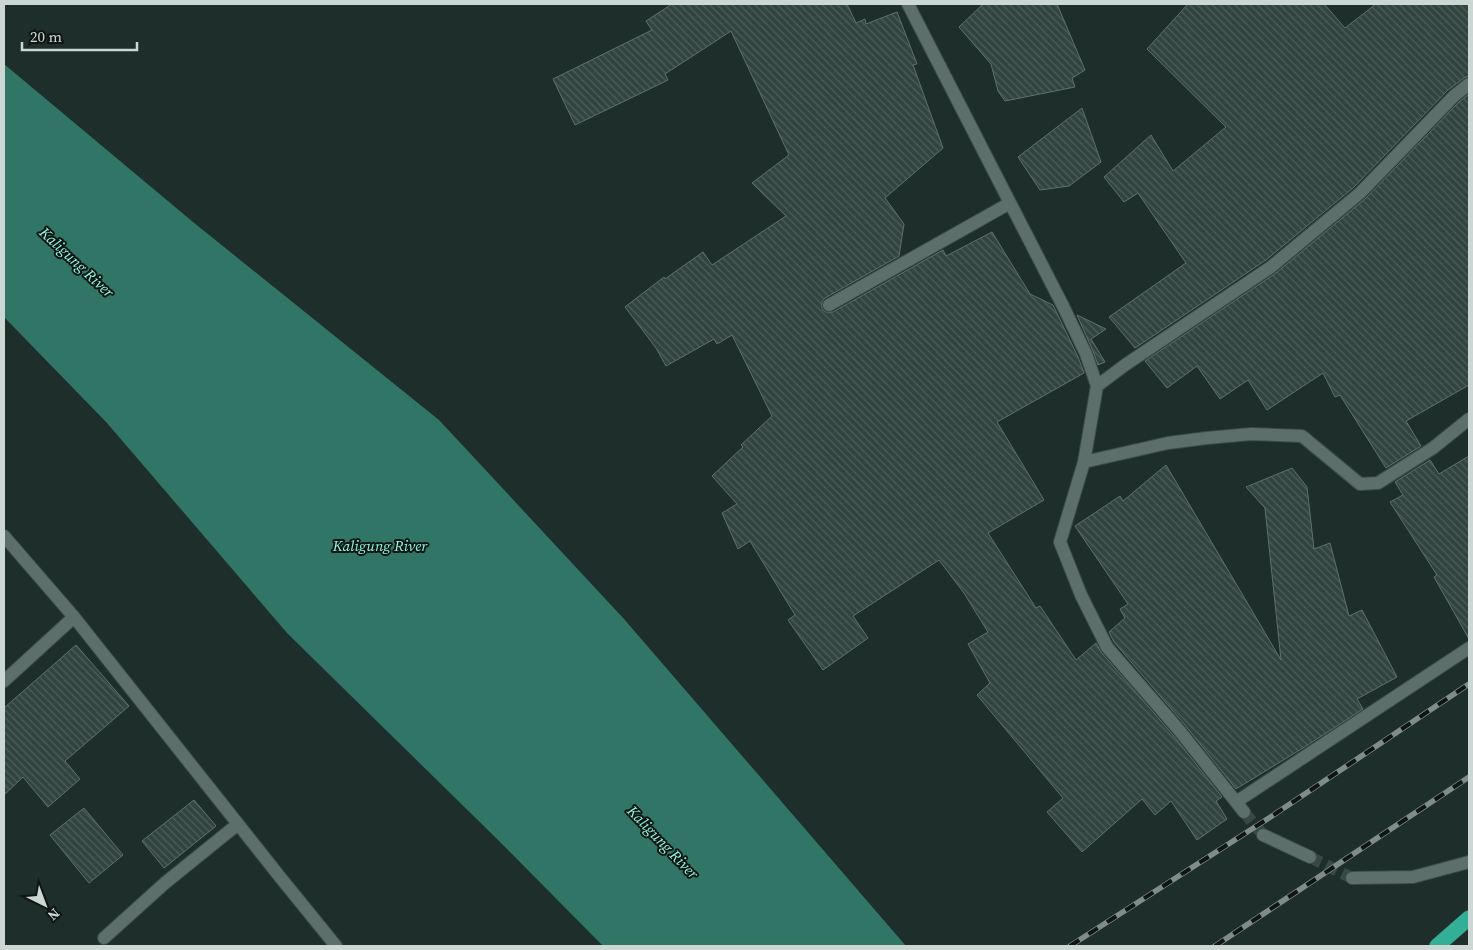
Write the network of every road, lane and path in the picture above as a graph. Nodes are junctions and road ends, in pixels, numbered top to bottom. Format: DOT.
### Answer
graph roads {
  1 [pos="908,4"];
  2 [pos="1469,84"];
  3 [pos="1010,203"];
  4 [pos="829,305"];
  5 [pos="1097,386"];
  6 [pos="1469,419"];
  7 [pos="1084,462"];
  8 [pos="4,536"];
  9 [pos="74,617"];
  10 [pos="1469,648"];
  11 [pos="4,681"];
  12 [pos="238,824"];
  13 [pos="1263,835"];
  14 [pos="1310,857"];
  15 [pos="1469,862"];
  16 [pos="1352,878"];
  17 [pos="1469,918"];
  18 [pos="104,938"];
  19 [pos="336,946"];
  20 [pos="1437,946"];
  1 -- 3 [label="street"];
  2 -- 5 [label="street"];
  3 -- 4 [label="street"];
  3 -- 5 [label="street"];
  5 -- 7 [label="street"];
  6 -- 7 [label="street"];
  7 -- 10 [label="street"];
  8 -- 9 [label="street"];
  9 -- 11 [label="street"];
  9 -- 12 [label="street"];
  12 -- 18 [label="street"];
  12 -- 19 [label="street"];
  13 -- 14 [label="street"];
  15 -- 16 [label="street"];
  17 -- 20 [label="highway"];
}
